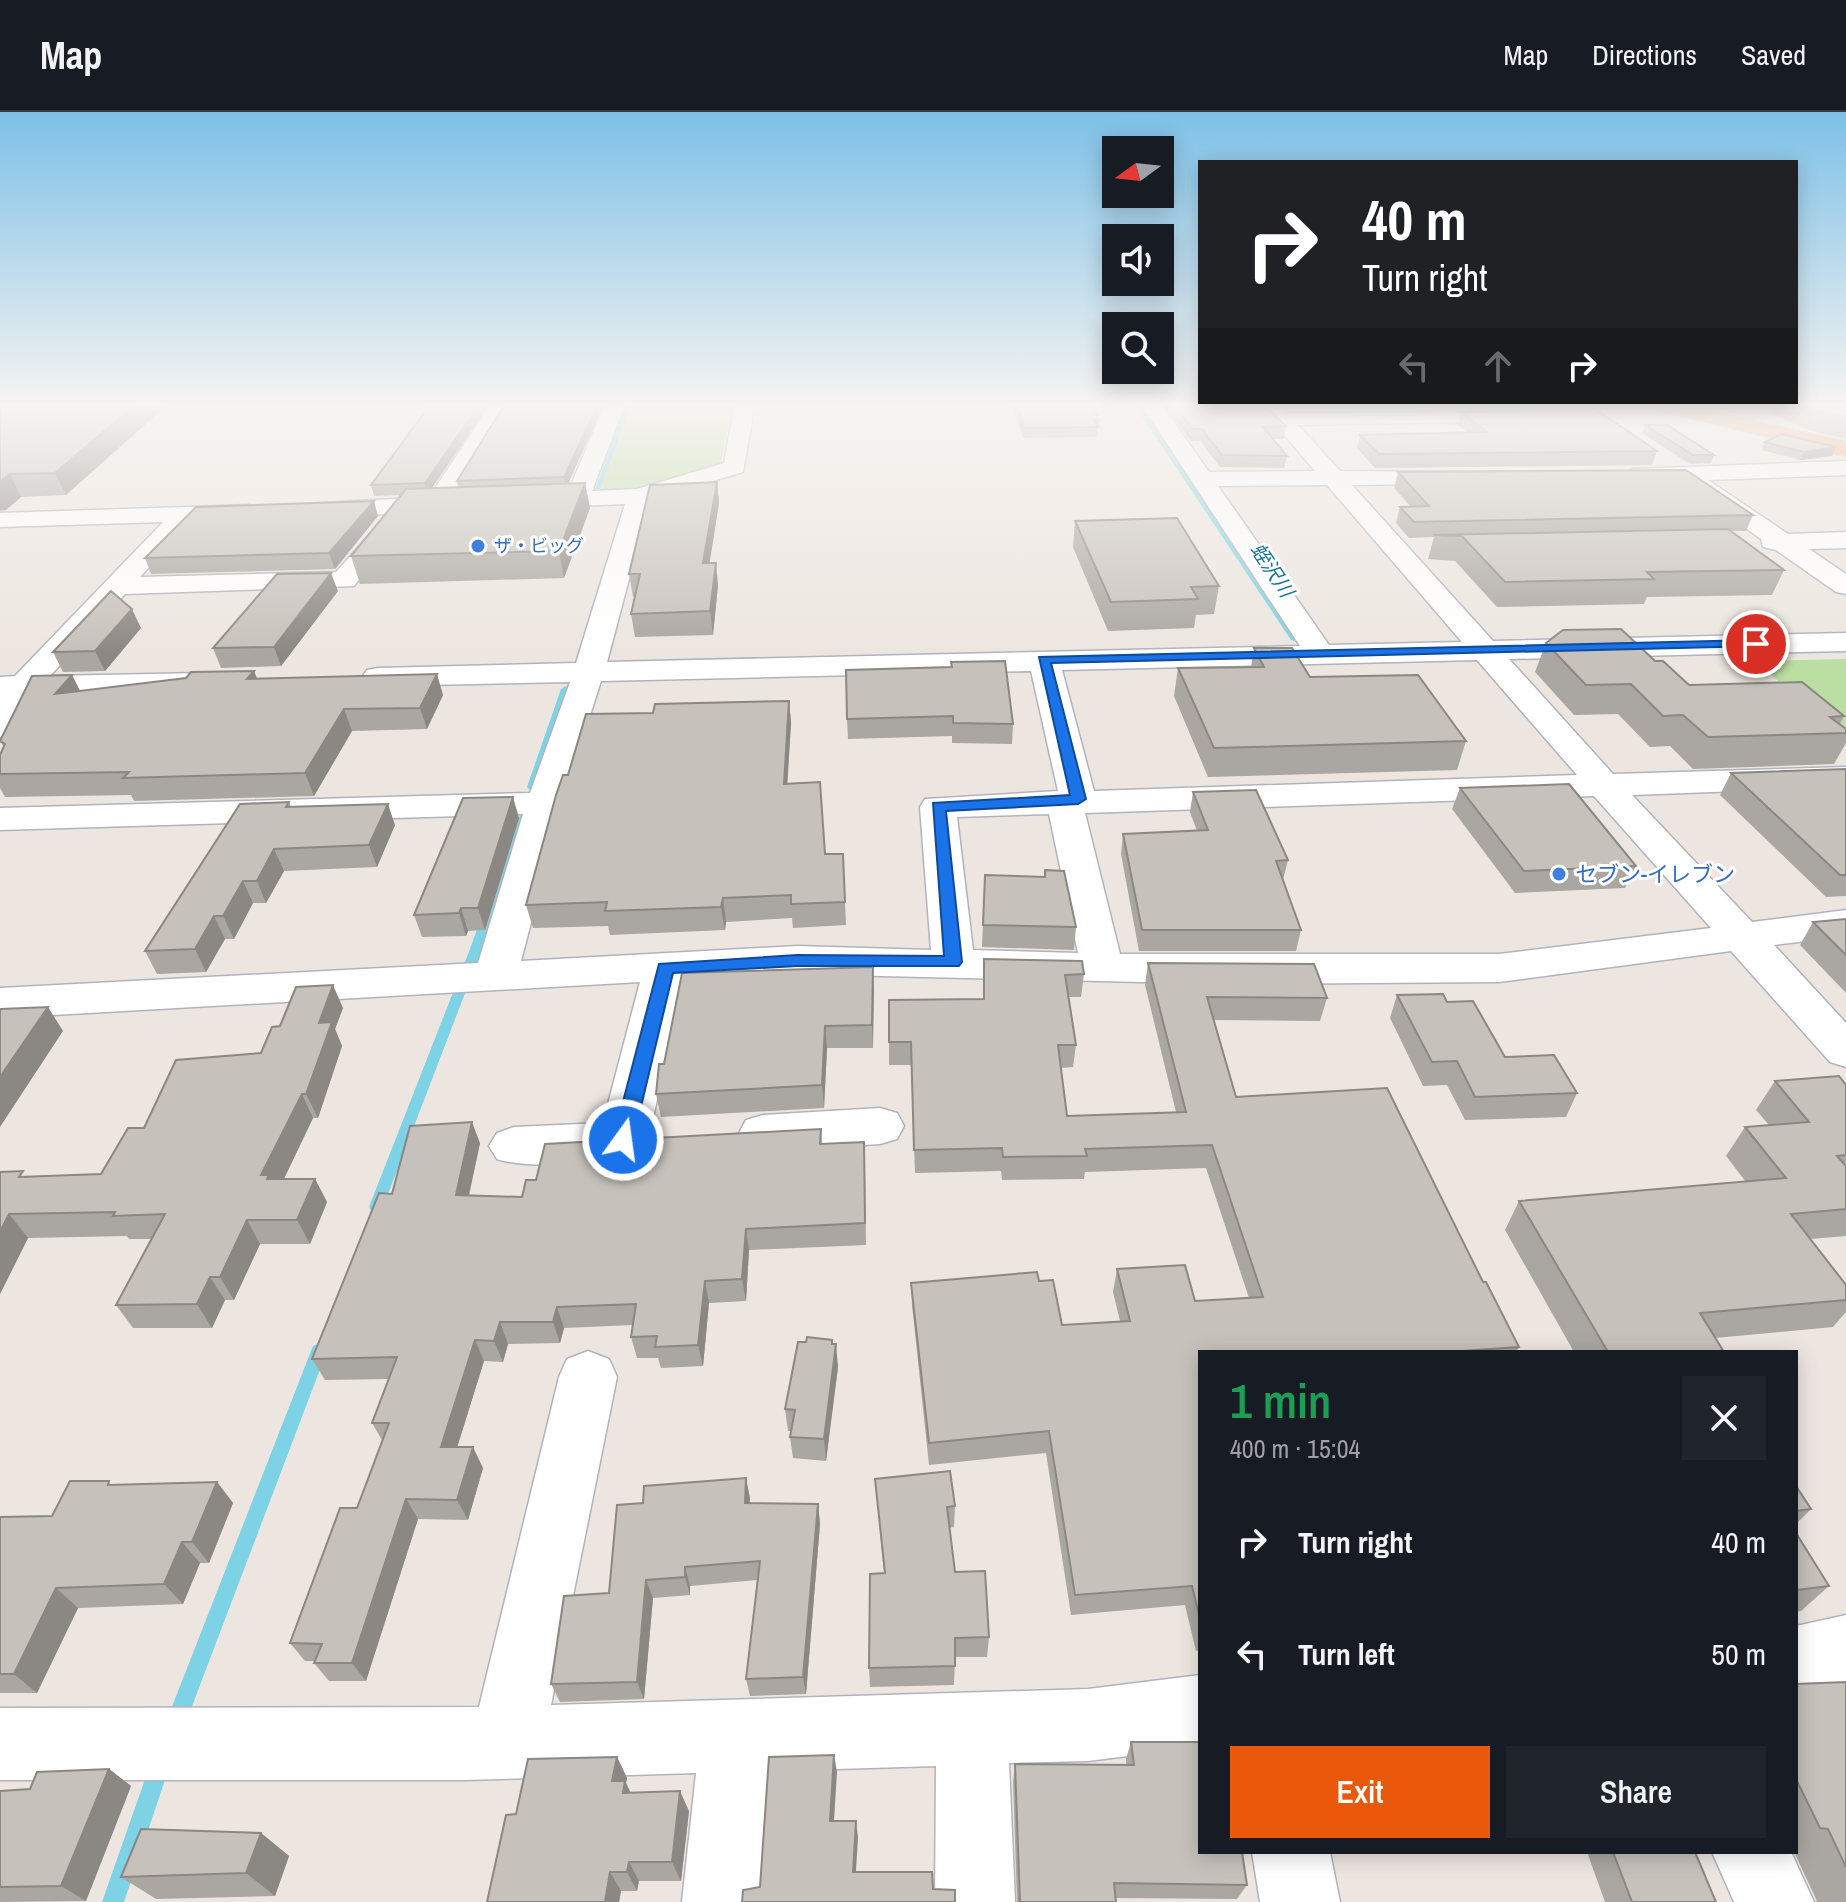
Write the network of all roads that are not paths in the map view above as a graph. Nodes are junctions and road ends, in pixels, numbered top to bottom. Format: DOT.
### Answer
graph roads {
  1 [pos="448,488"];
  2 [pos="582,488"];
  3 [pos="667,488"];
  4 [pos="1207,488"];
  5 [pos="1340,488"];
  6 [pos="1703,488"];
  7 [pos="639,496"];
  8 [pos="577,499"];
  9 [pos="499,502"];
  10 [pos="468,503"];
  11 [pos="437,504"];
  12 [pos="403,506"];
  13 [pos="185,514"];
  14 [pos="0,520"];
  15 [pos="1846,540"];
  16 [pos="1782,542"];
  17 [pos="1735,543"];
  18 [pos="1395,549"];
  19 [pos="1426,549"];
  20 [pos="116,586"];
  21 [pos="1846,586"];
  22 [pos="1846,642"];
  23 [pos="1486,649"];
  24 [pos="1319,652"];
  25 [pos="1044,660"];
  26 [pos="589,671"];
  27 [pos="353,678"];
  28 [pos="228,681"];
  29 [pos="12,686"];
  30 [pos="0,727"];
  31 [pos="1846,777"];
  32 [pos="1603,784"];
  33 [pos="1071,800"];
  34 [pos="544,803"];
  35 [pos="0,819"];
  36 [pos="1846,923"];
  37 [pos="1743,938"];
  38 [pos="953,962"];
  39 [pos="1102,966"];
  40 [pos="665,968"];
  41 [pos="477,977"];
  42 [pos="0,1003"];
  43 [pos="1846,1051"];
  44 [pos="880,1126"];
  45 [pos="668,1138"];
  46 [pos="514,1146"];
  47 [pos="588,1377"];
  48 [pos="1846,1650"];
  49 [pos="1798,1661"];
  50 [pos="1198,1711"];
  51 [pos="972,1728"];
  52 [pos="736,1734"];
  53 [pos="507,1742"];
  54 [pos="0,1744"];
  55 [pos="1291,1854"];
  56 [pos="1752,1854"];
  57 [pos="722,1902"];
  58 [pos="975,1902"];
  59 [pos="1300,1902"];
  60 [pos="1774,1902"];
  1 -- 11 [label="street"];
  2 -- 8 [label="street"];
  3 -- 7 [label="street"];
  4 -- 24 [label="street"];
  5 -- 18 [label="street"];
  6 -- 16 [label="street"];
  7 -- 8 [label="street"];
  7 -- 26 [label="street"];
  8 -- 9 [label="street"];
  10 -- 11 [label="street"];
  11 -- 12 [label="street"];
  12 -- 13 [label="street"];
  12 -- 20 [label="street"];
  13 -- 14 [label="street"];
  13 -- 20 [label="street"];
  15 -- 16 [label="street"];
  16 -- 17 [label="street"];
  16 -- 21 [label="street"];
  18 -- 19 [label="street"];
  18 -- 23 [label="street"];
  20 -- 29 [label="street"];
  22 -- 23 [label="street"];
  23 -- 24 [label="street"];
  23 -- 32 [label="street"];
  24 -- 25 [label="street"];
  25 -- 26 [label="street"];
  25 -- 33 [label="street"];
  26 -- 27 [label="street"];
  26 -- 34 [label="street"];
  28 -- 29 [label="street"];
  29 -- 30 [label="street"];
  31 -- 32 [label="street"];
  32 -- 33 [label="street"];
  32 -- 37 [label="street"];
  33 -- 38 [label="street"];
  33 -- 39 [label="street"];
  34 -- 35 [label="street"];
  34 -- 41 [label="street"];
  36 -- 37 [label="street"];
  37 -- 39 [label="street"];
  37 -- 43 [label="street"];
  38 -- 39 [label="street"];
  38 -- 40 [label="street"];
  40 -- 41 [label="street"];
  40 -- 45 [label="street"];
  41 -- 42 [label="street"];
  44 -- 45 [label="street"];
  45 -- 46 [label="street"];
  47 -- 53 [label="street"];
  48 -- 49 [label="street"];
  50 -- 51 [label="street"];
  51 -- 52 [label="street"];
  51 -- 58 [label="street"];
  52 -- 53 [label="street"];
  52 -- 57 [label="street"];
  53 -- 54 [label="street"];
  55 -- 59 [label="street"];
  56 -- 60 [label="street"];
}
